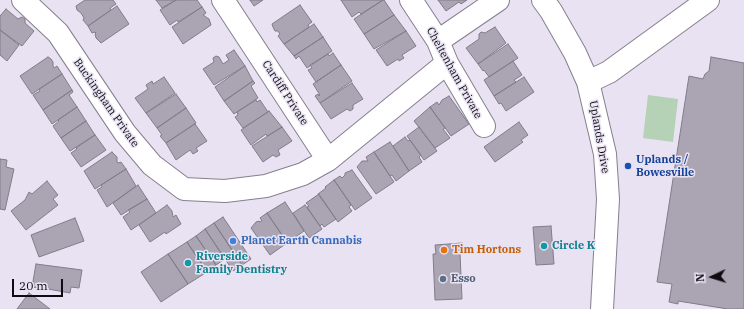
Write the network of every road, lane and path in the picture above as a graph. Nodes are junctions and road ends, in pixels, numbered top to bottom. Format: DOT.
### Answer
graph roads {
  1 [pos="23,0"];
  2 [pos="223,0"];
  3 [pos="411,0"];
  4 [pos="498,0"];
  5 [pos="544,0"];
  6 [pos="708,0"];
  7 [pos="438,41"];
  8 [pos="447,63"];
  9 [pos="588,82"];
  10 [pos="484,126"];
  11 [pos="328,160"];
  12 [pos="602,309"];
  1 -- 11 [label="street, Buckingham Private"];
  2 -- 11 [label="street, Cardiff Private"];
  3 -- 7 [label="street, Cheltenham Private"];
  4 -- 7 [label="street"];
  5 -- 9 [label="street, Uplands Drive"];
  6 -- 9 [label="street"];
  7 -- 8 [label="street, Cheltenham Private"];
  8 -- 10 [label="street, Cheltenham Private"];
  8 -- 11 [label="street, Buckingham Private"];
  9 -- 12 [label="street, Uplands Drive"];
}
